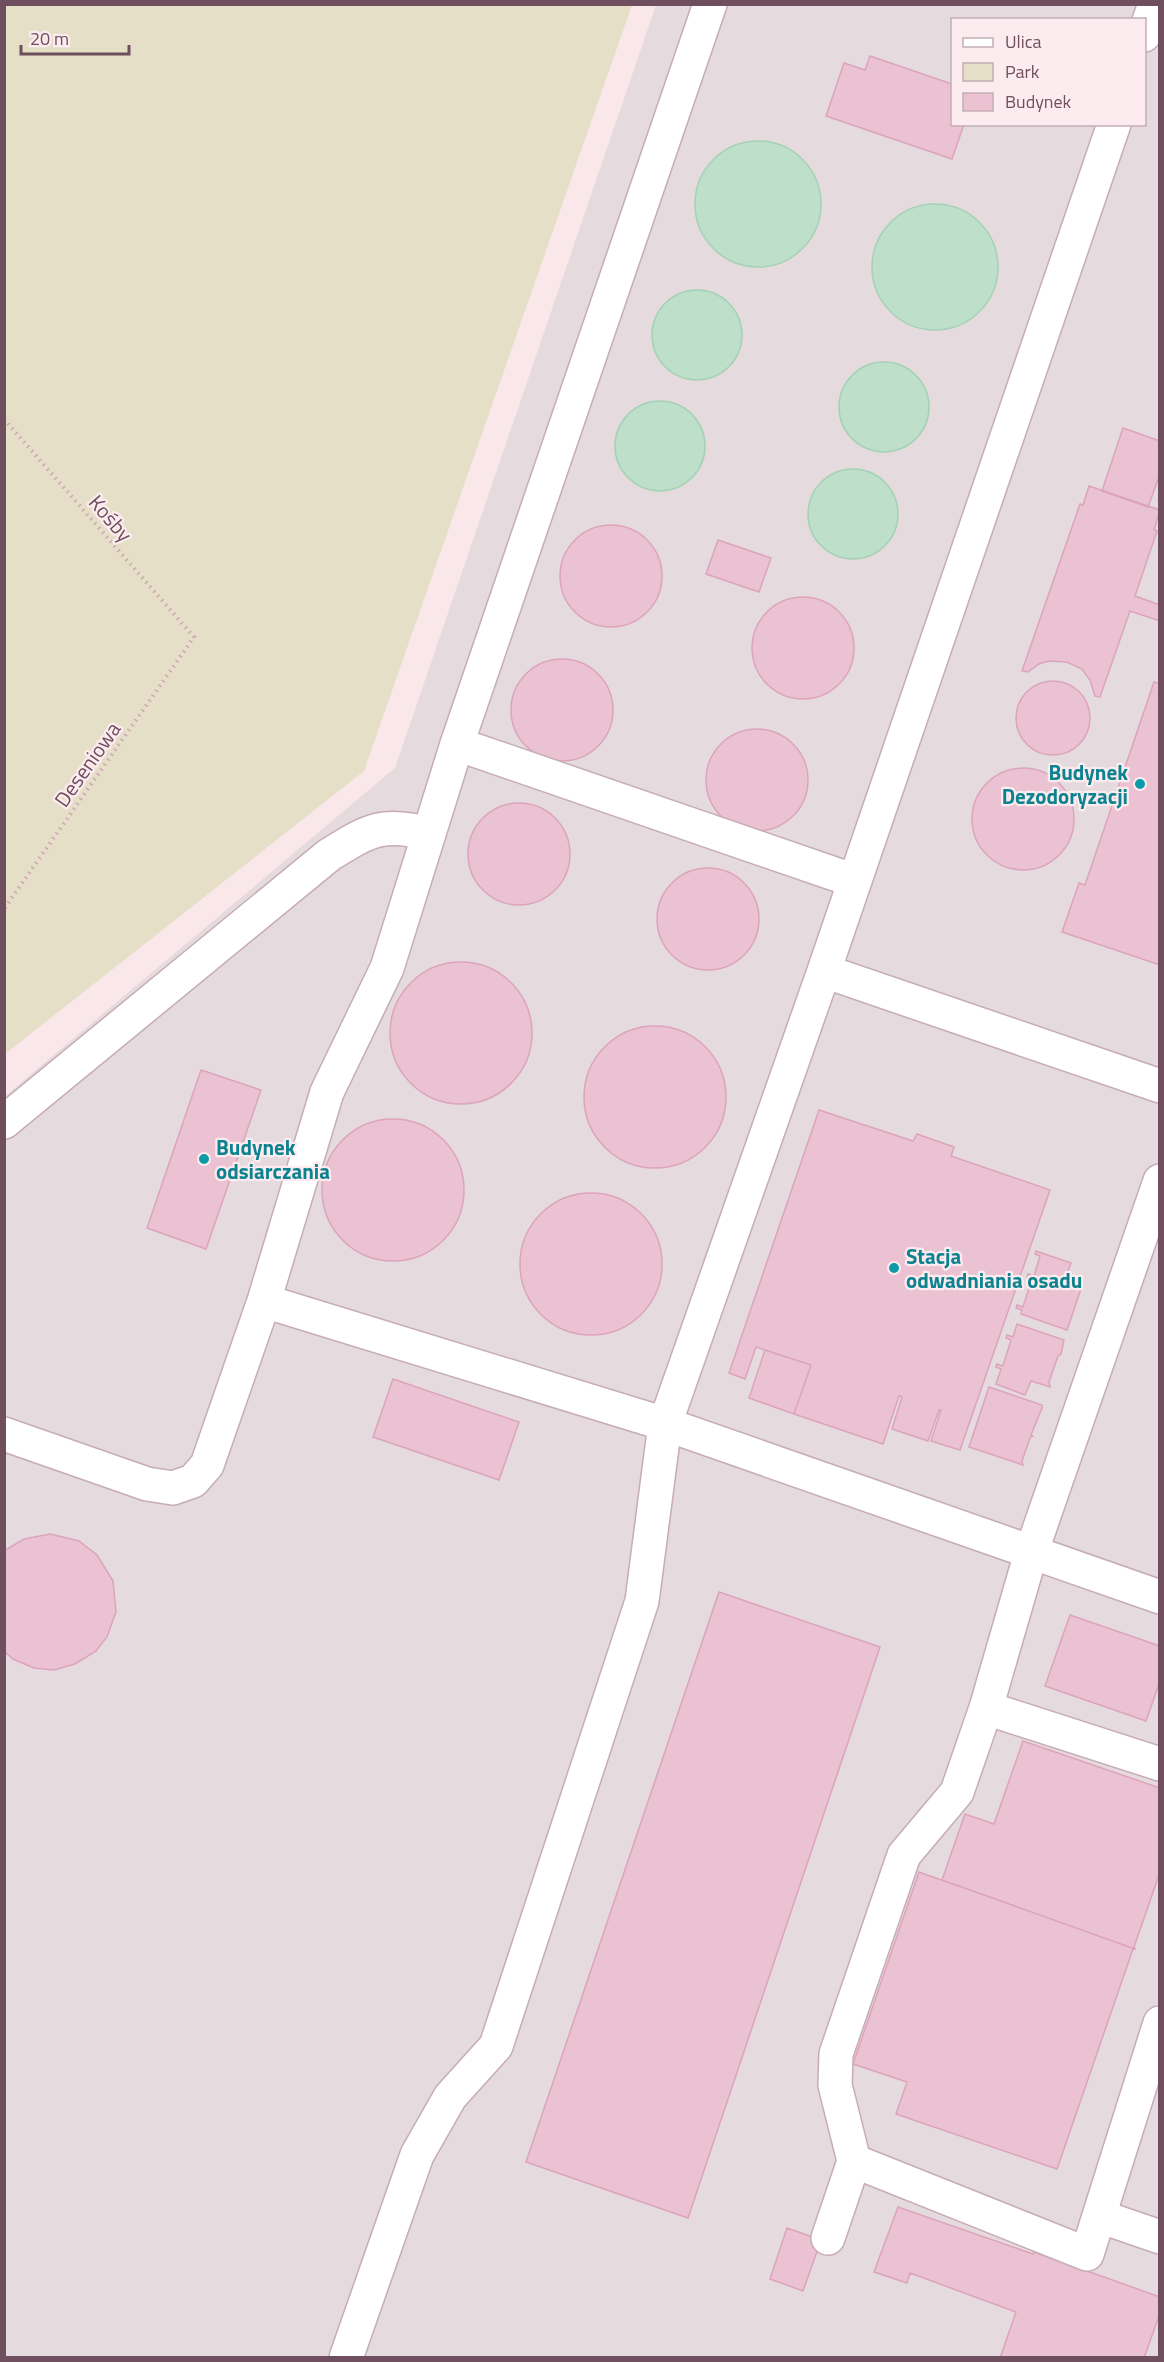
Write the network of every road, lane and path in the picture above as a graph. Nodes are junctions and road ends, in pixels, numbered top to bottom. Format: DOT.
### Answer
graph roads {
  1 [pos="710,4"];
  2 [pos="1155,4"];
  3 [pos="1146,29"];
  4 [pos="1113,126"];
  5 [pos="4,419"];
  6 [pos="194,637"];
  7 [pos="457,744"];
  8 [pos="429,834"];
  9 [pos="855,881"];
  10 [pos="4,909"];
  11 [pos="824,971"];
  12 [pos="1160,1086"];
  13 [pos="4,1122"];
  14 [pos="1160,1181"];
  15 [pos="264,1301"];
  16 [pos="665,1424"];
  17 [pos="4,1434"];
  18 [pos="1031,1553"];
  19 [pos="1160,1597"];
  20 [pos="986,1708"];
  21 [pos="1160,1764"];
  22 [pos="1160,2023"];
  23 [pos="854,2161"];
  24 [pos="1099,2216"];
  25 [pos="1160,2237"];
  26 [pos="828,2238"];
  27 [pos="346,2358"];
  1 -- 7 [label="lane"];
  2 -- 3 [label="lane"];
  4 -- 9 [label="lane"];
  5 -- 6 [label="path, Kośby"];
  6 -- 10 [label="path, Deseniowa"];
  7 -- 8 [label="lane"];
  7 -- 9 [label="lane"];
  8 -- 13 [label="lane"];
  8 -- 15 [label="lane"];
  9 -- 11 [label="lane"];
  11 -- 12 [label="lane"];
  11 -- 16 [label="lane"];
  14 -- 18 [label="lane"];
  15 -- 16 [label="lane"];
  15 -- 17 [label="lane"];
  16 -- 18 [label="lane"];
  16 -- 27 [label="lane"];
  18 -- 19 [label="lane"];
  18 -- 20 [label="lane"];
  20 -- 21 [label="lane"];
  20 -- 23 [label="lane"];
  22 -- 24 [label="lane"];
  23 -- 24 [label="lane"];
  23 -- 26 [label="lane"];
  24 -- 25 [label="lane"];
}
